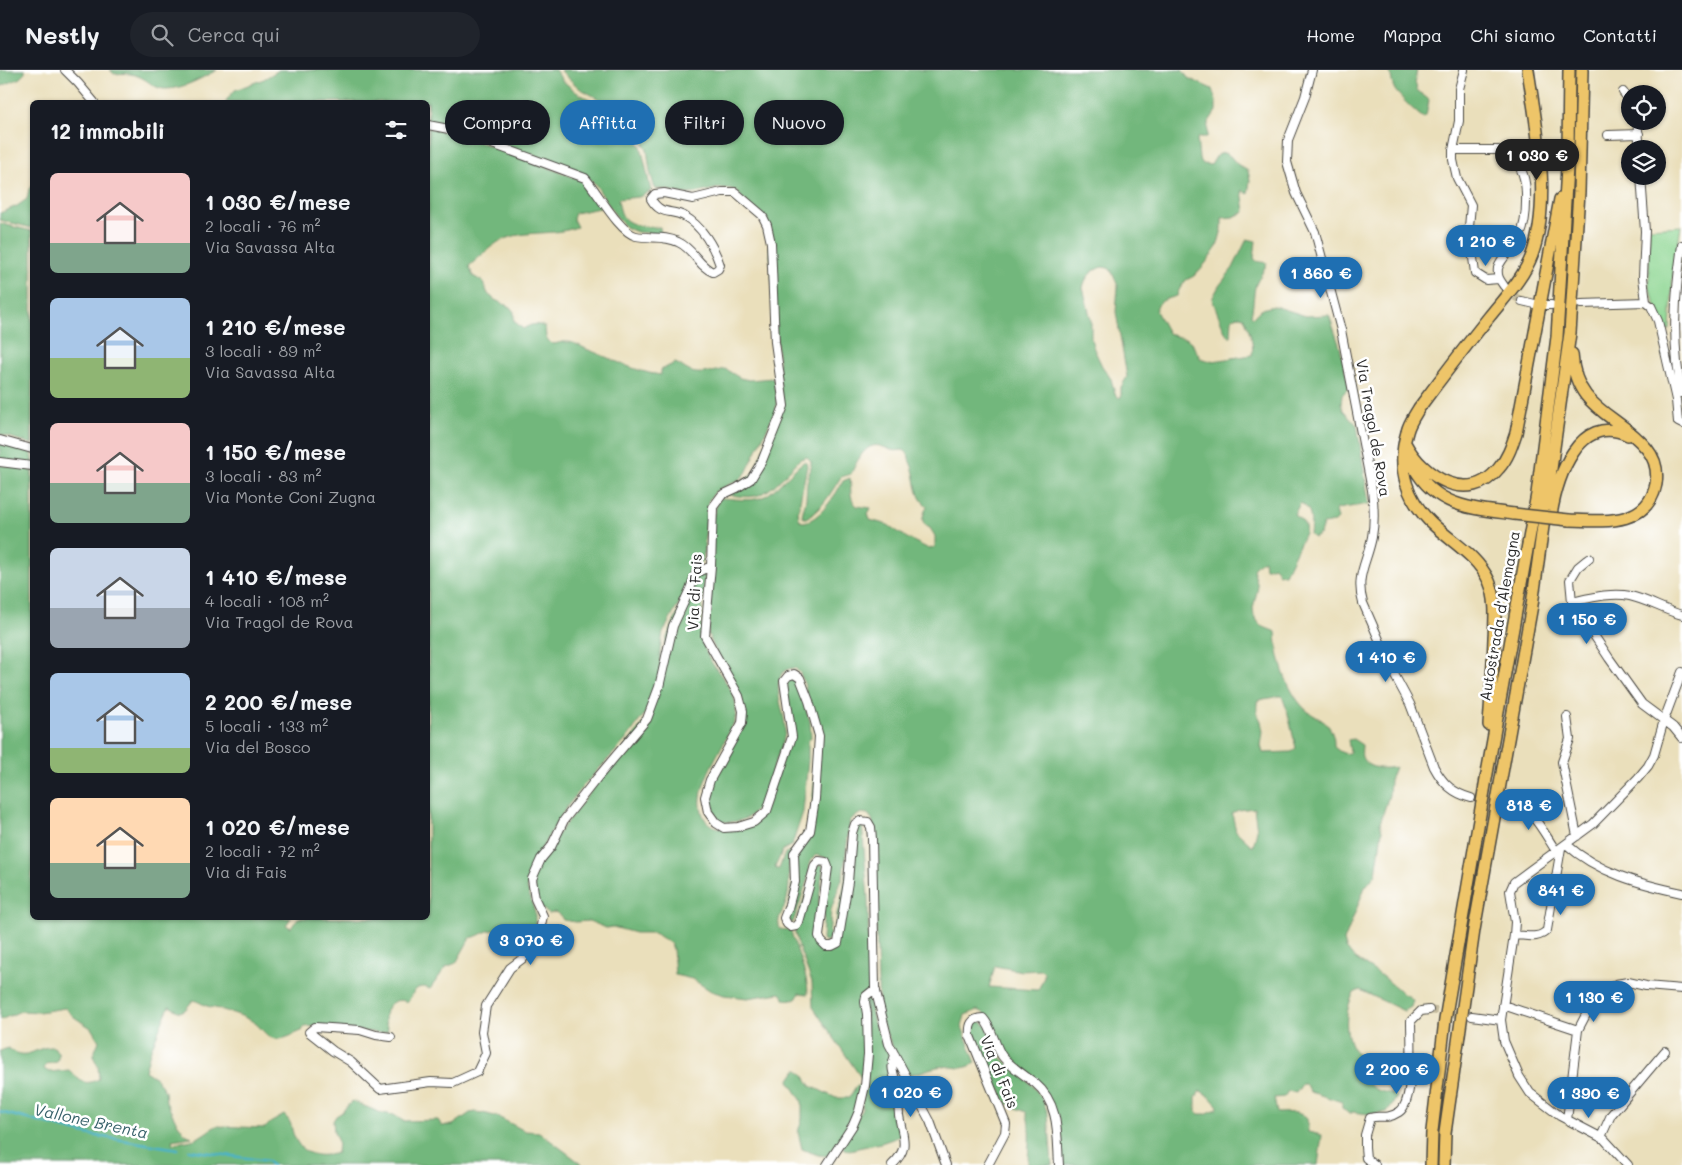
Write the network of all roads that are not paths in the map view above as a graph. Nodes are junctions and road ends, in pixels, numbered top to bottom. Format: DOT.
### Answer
graph roads {
  1 [pos="65,70"];
  2 [pos="1312,70"];
  3 [pos="1464,70"];
  4 [pos="1528,70"];
  5 [pos="1569,70"];
  6 [pos="1582,70"];
  7 [pos="92,100"];
  8 [pos="430,125"];
  9 [pos="1638,130"];
  10 [pos="1639,134"];
  11 [pos="1608,135"];
  12 [pos="1639,140"];
  13 [pos="1454,150"];
  14 [pos="1568,150"];
  15 [pos="1642,185"];
  16 [pos="1682,244"];
  17 [pos="1522,301"];
  18 [pos="1646,302"];
  19 [pos="1535,304"];
  20 [pos="1581,304"];
  21 [pos="1570,333"];
  22 [pos="1682,393"];
  23 [pos="1682,424"];
  24 [pos="1636,439"];
  25 [pos="0,440"];
  26 [pos="1405,443"];
  27 [pos="30,448"];
  28 [pos="0,462"];
  29 [pos="30,466"];
  30 [pos="1589,558"];
  31 [pos="711,566"];
  32 [pos="1572,602"];
  33 [pos="1532,605"];
  34 [pos="1682,615"];
  35 [pos="1682,672"];
  36 [pos="1567,717"];
  37 [pos="1664,720"];
  38 [pos="1682,738"];
  39 [pos="1486,779"];
  40 [pos="1471,798"];
  41 [pos="1508,801"];
  42 [pos="1577,836"];
  43 [pos="1561,848"];
  44 [pos="1682,893"];
  45 [pos="1514,935"];
  46 [pos="1682,989"];
  47 [pos="876,991"];
  48 [pos="1504,1004"];
  49 [pos="1429,1010"];
  50 [pos="1472,1016"];
  51 [pos="1501,1020"];
  52 [pos="1578,1030"];
  53 [pos="391,1037"];
  54 [pos="1665,1051"];
  55 [pos="895,1055"];
  56 [pos="1567,1120"];
  57 [pos="1601,1137"];
  58 [pos="827,1165"];
  59 [pos="892,1165"];
  60 [pos="946,1165"];
  61 [pos="988,1165"];
  62 [pos="1059,1165"];
  63 [pos="1375,1165"];
  64 [pos="1431,1165"];
  65 [pos="1444,1165"];
  66 [pos="1628,1165"];
  1 -- 7 [label="street"];
  2 -- 40 [label="street, Via Tragol de Rova"];
  3 -- 13 [label="street"];
  4 -- 26 [label="highway"];
  5 -- 14 [label="highway, Autostrada d'Alemagna"];
  6 -- 21 [label="highway, Autostrada d'Alemagna"];
  8 -- 31 [label="street, Via di Fais"];
  9 -- 10 [label="street"];
  10 -- 11 [label="street"];
  10 -- 12 [label="street"];
  13 -- 13 [label="street"];
  14 -- 26 [label="highway"];
  14 -- 39 [label="highway, Autostrada d'Alemagna"];
  15 -- 18 [label="street"];
  16 -- 22 [label="street"];
  17 -- 19 [label="street"];
  18 -- 20 [label="street"];
  18 -- 23 [label="street"];
  21 -- 24 [label="highway"];
  21 -- 33 [label="highway, Autostrada d'Alemagna"];
  24 -- 26 [label="highway, bridge"];
  24 -- 33 [label="highway"];
  25 -- 27 [label="street"];
  26 -- 39 [label="highway"];
  28 -- 29 [label="street"];
  30 -- 32 [label="street"];
  31 -- 47 [label="street, Via di Fais"];
  31 -- 53 [label="street"];
  32 -- 34 [label="street"];
  32 -- 37 [label="street"];
  33 -- 65 [label="highway, Autostrada d'Alemagna"];
  35 -- 37 [label="street"];
  36 -- 42 [label="street"];
  37 -- 38 [label="street"];
  37 -- 42 [label="street"];
  39 -- 64 [label="highway, Autostrada d'Alemagna"];
  41 -- 43 [label="street"];
  42 -- 43 [label="street"];
  43 -- 44 [label="street"];
  43 -- 45 [label="street"];
  43 -- 45 [label="street"];
  45 -- 48 [label="street"];
  46 -- 52 [label="street"];
  47 -- 55 [label="street, Via di Fais"];
  47 -- 58 [label="street"];
  48 -- 51 [label="street"];
  48 -- 52 [label="street"];
  49 -- 63 [label="street"];
  50 -- 51 [label="street"];
  51 -- 56 [label="street"];
  52 -- 56 [label="street"];
  54 -- 57 [label="street"];
  55 -- 59 [label="street"];
  55 -- 60 [label="street, Via di Fais"];
  56 -- 57 [label="street"];
  57 -- 66 [label="street"];
  61 -- 62 [label="street, Via di Fais"];
}
